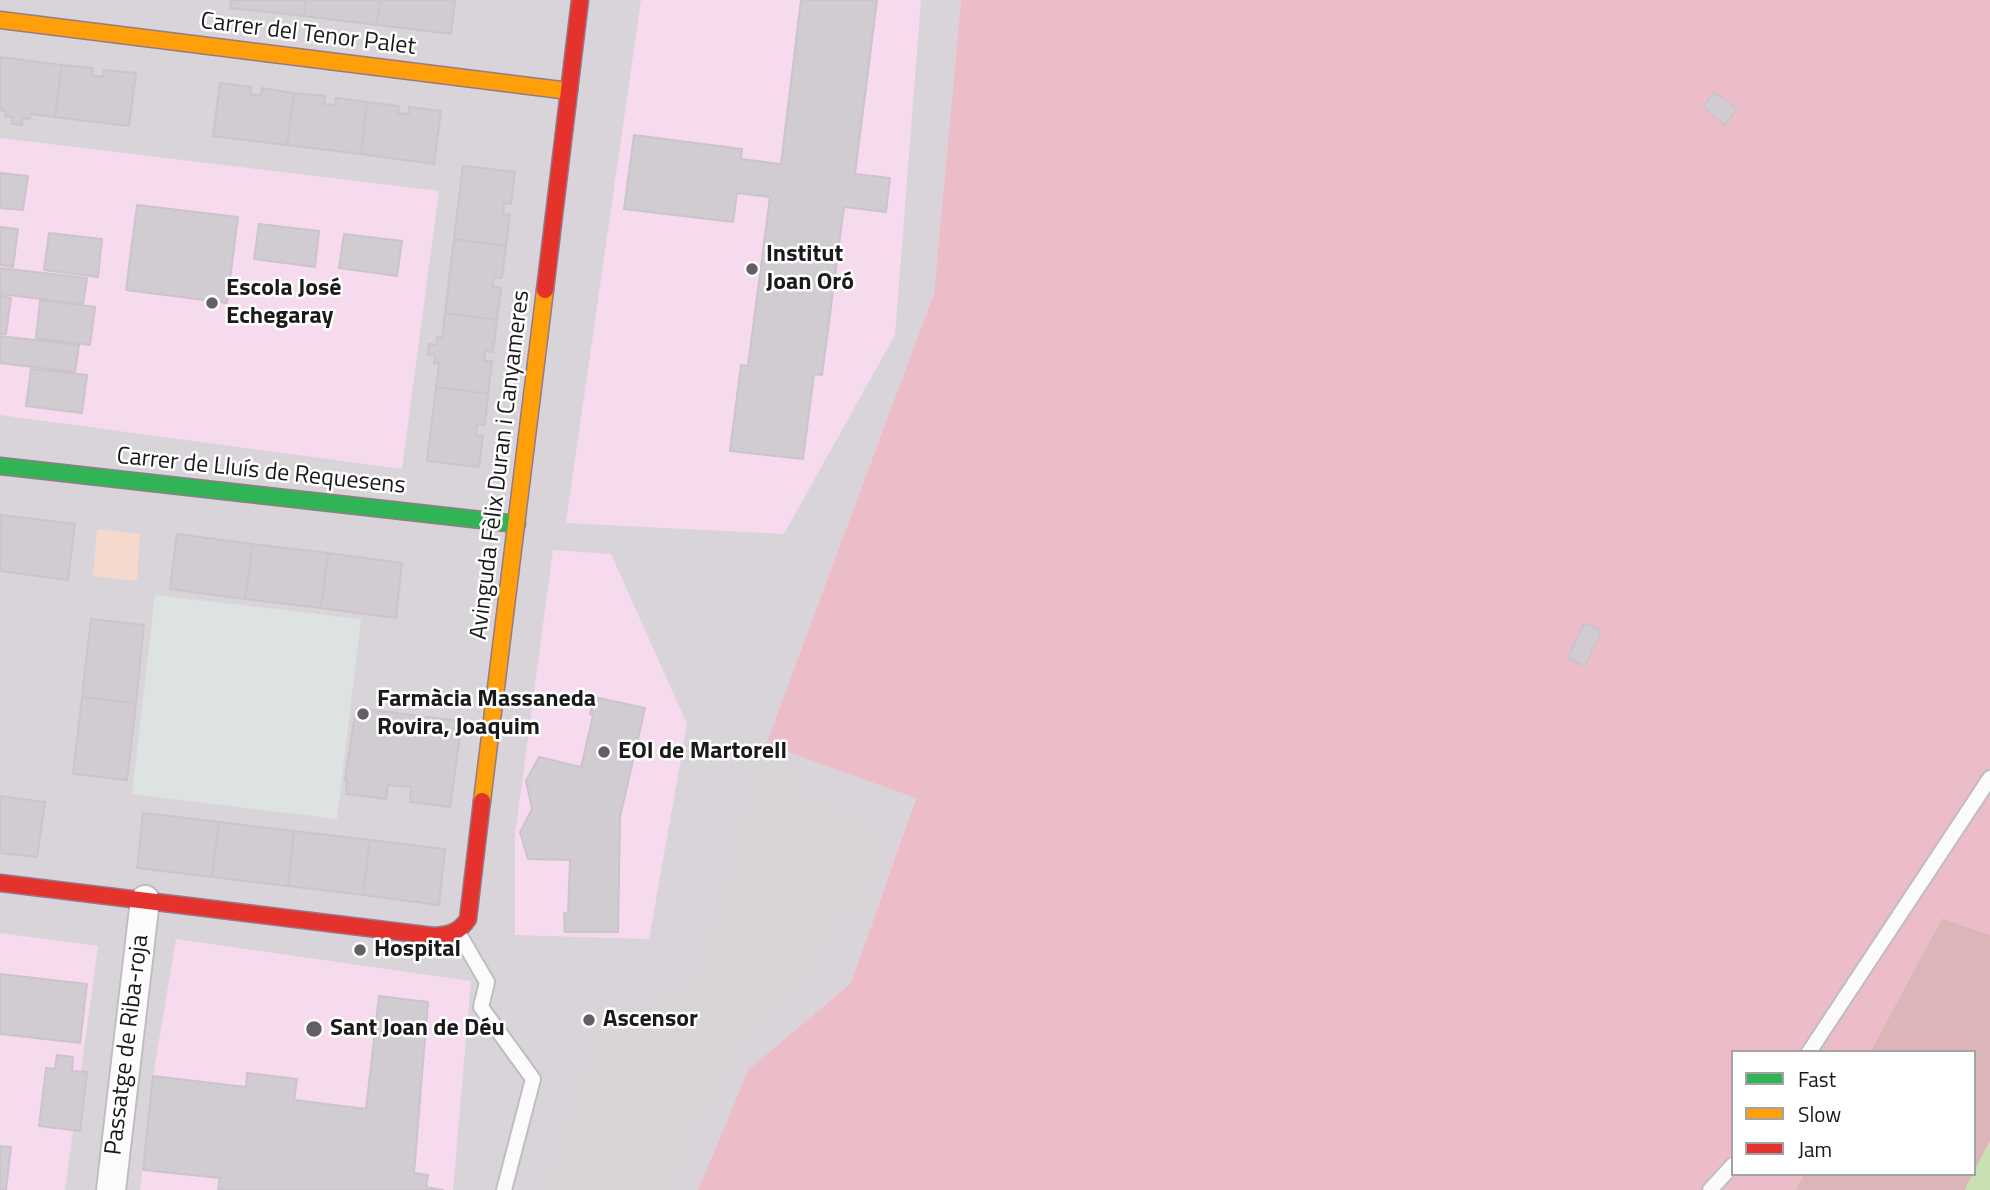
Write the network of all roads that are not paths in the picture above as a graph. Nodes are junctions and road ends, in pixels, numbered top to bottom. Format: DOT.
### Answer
graph roads {
  1 [pos="580,0"];
  2 [pos="0,20"];
  3 [pos="569,91"];
  4 [pos="0,466"];
  5 [pos="517,524"];
  6 [pos="1990,778"];
  7 [pos="0,883"];
  8 [pos="145,900"];
  9 [pos="458,933"];
  10 [pos="1810,1050"];
  11 [pos="1731,1167"];
  12 [pos="111,1190"];
  13 [pos="504,1190"];
  14 [pos="1710,1190"];
  1 -- 3 [label="street, Avinguda Fèlix Duran i Canyameres"];
  2 -- 3 [label="street, Carrer del Tenor Palet"];
  3 -- 5 [label="street, Avinguda Fèlix Duran i Canyameres"];
  4 -- 5 [label="street, Carrer de Lluís de Requesens"];
  5 -- 9 [label="street, Avinguda Fèlix Duran i Canyameres"];
  6 -- 10 [label="lane"];
  7 -- 8 [label="street"];
  8 -- 9 [label="street"];
  8 -- 12 [label="street, Passatge de Riba-roja"];
  9 -- 13 [label="lane"];
  11 -- 14 [label="lane"];
}
